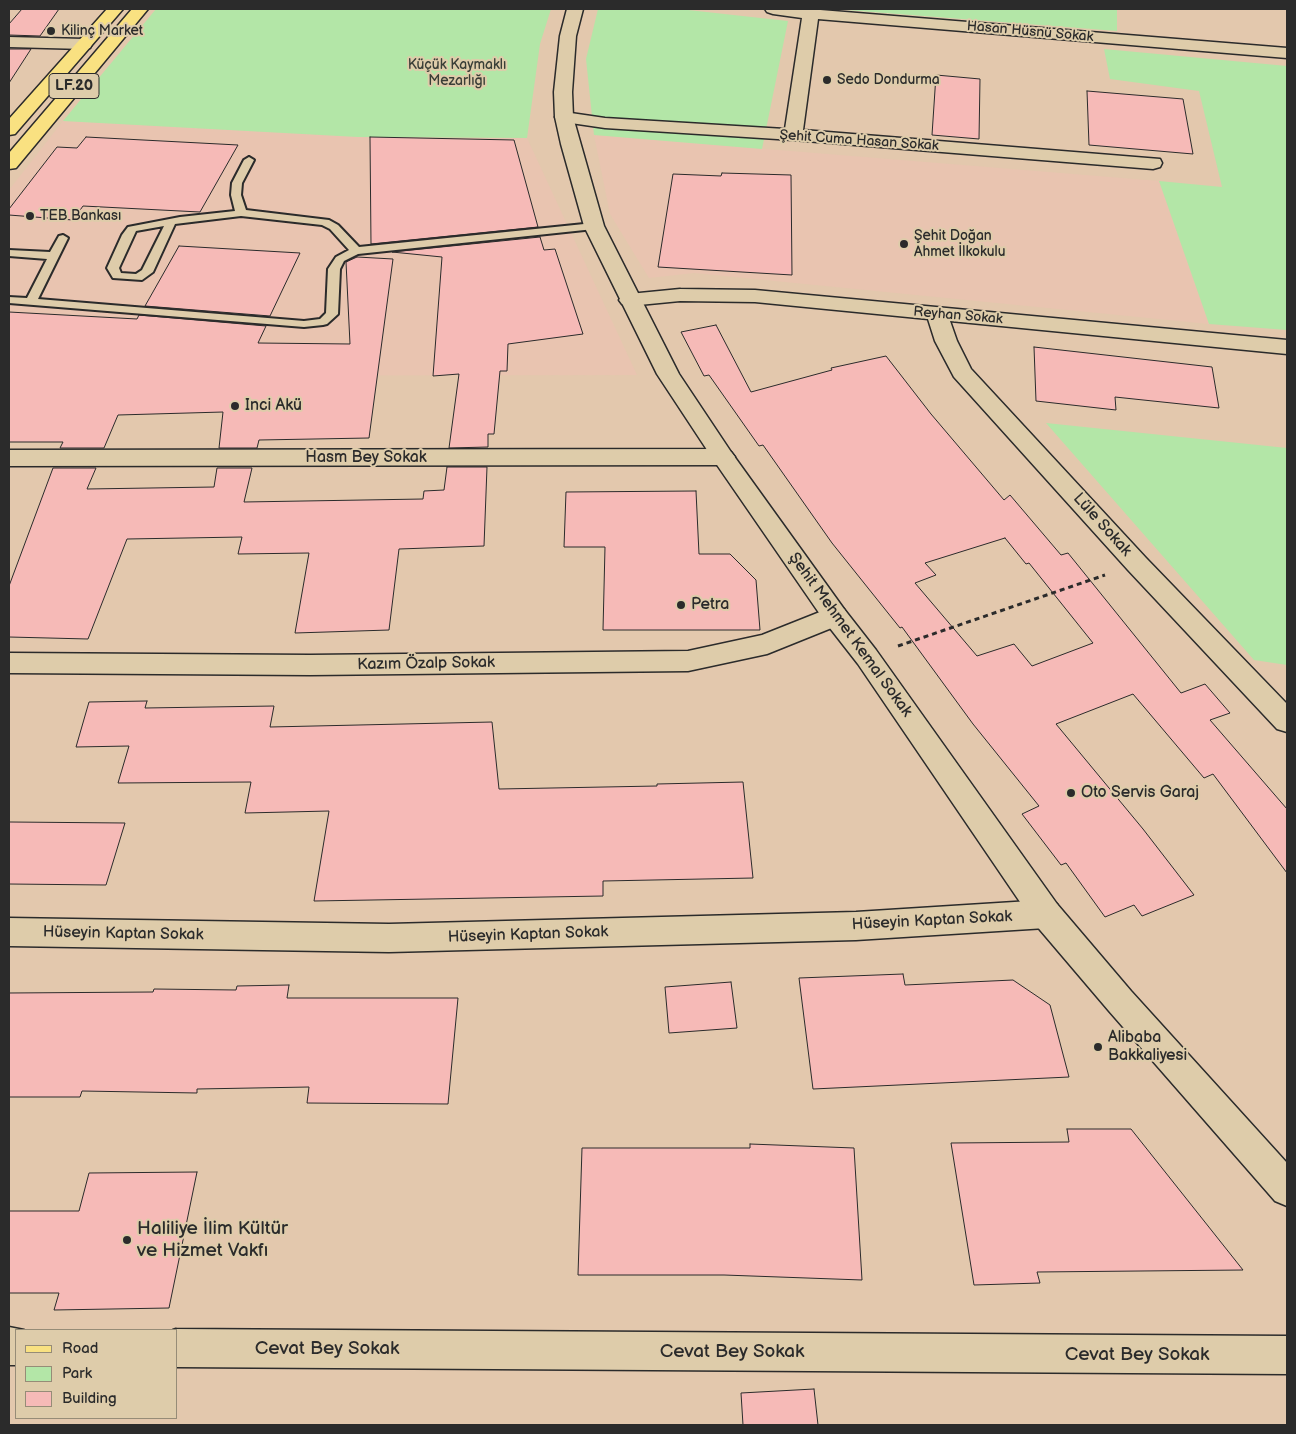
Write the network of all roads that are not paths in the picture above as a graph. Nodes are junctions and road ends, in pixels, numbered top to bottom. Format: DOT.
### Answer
graph roads {
  1 [pos="115,9"];
  2 [pos="140,9"];
  3 [pos="575,9"];
  4 [pos="773,9"];
  5 [pos="811,11"];
  6 [pos="9,42"];
  7 [pos="84,44"];
  8 [pos="1287,53"];
  9 [pos="564,117"];
  10 [pos="9,130"];
  11 [pos="793,136"];
  12 [pos="250,160"];
  13 [pos="9,164"];
  14 [pos="1153,164"];
  15 [pos="241,213"];
  16 [pos="171,222"];
  17 [pos="594,226"];
  18 [pos="64,238"];
  19 [pos="356,252"];
  20 [pos="9,253"];
  21 [pos="54,256"];
  22 [pos="9,300"];
  23 [pos="629,300"];
  24 [pos="31,302"];
  25 [pos="937,315"];
  26 [pos="1287,347"];
  27 [pos="723,457"];
  28 [pos="9,458"];
  29 [pos="835,616"];
  30 [pos="9,663"];
  31 [pos="1282,708"];
  32 [pos="1046,914"];
  33 [pos="9,932"];
  34 [pos="1287,1189"];
  35 [pos="178,1348"];
  36 [pos="1287,1355"];
  1 -- 7 [label="main road, LF.20"];
  2 -- 13 [label="main road, LF.20"];
  3 -- 9 [label="street, Şehit Mehmet Kemal Sokak"];
  4 -- 5 [label="street, Hasan Hüsnü Sokak"];
  5 -- 8 [label="street, Hasan Hüsnü Sokak"];
  5 -- 11 [label="street"];
  6 -- 7 [label="street"];
  7 -- 10 [label="main road, LF.20"];
  9 -- 11 [label="street, Şehit Cuma Hasan Sokak"];
  9 -- 17 [label="street, Şehit Mehmet Kemal Sokak"];
  11 -- 14 [label="street, Şehit Cuma Hasan Sokak"];
  12 -- 15 [label="lane"];
  15 -- 16 [label="lane"];
  15 -- 19 [label="lane"];
  16 -- 16 [label="lane"];
  17 -- 19 [label="lane"];
  17 -- 23 [label="street, Şehit Mehmet Kemal Sokak"];
  18 -- 21 [label="lane"];
  19 -- 24 [label="lane"];
  20 -- 21 [label="lane"];
  21 -- 24 [label="lane"];
  22 -- 24 [label="lane"];
  23 -- 25 [label="street, Reyhan Sokak"];
  23 -- 27 [label="street, Şehit Mehmet Kemal Sokak"];
  25 -- 26 [label="street, Reyhan Sokak"];
  25 -- 31 [label="street, Lüle Sokak"];
  27 -- 28 [label="street, Hasm Bey Sokak"];
  27 -- 29 [label="street, Şehit Mehmet Kemal Sokak"];
  29 -- 30 [label="street, Kazım Özalp Sokak"];
  29 -- 32 [label="street, Şehit Mehmet Kemal Sokak"];
  32 -- 33 [label="street, Hüseyin Kaptan Sokak"];
  32 -- 34 [label="street, Şehit Mehmet Kemal Sokak"];
  35 -- 36 [label="street, Cevat Bey Sokak"];
}
